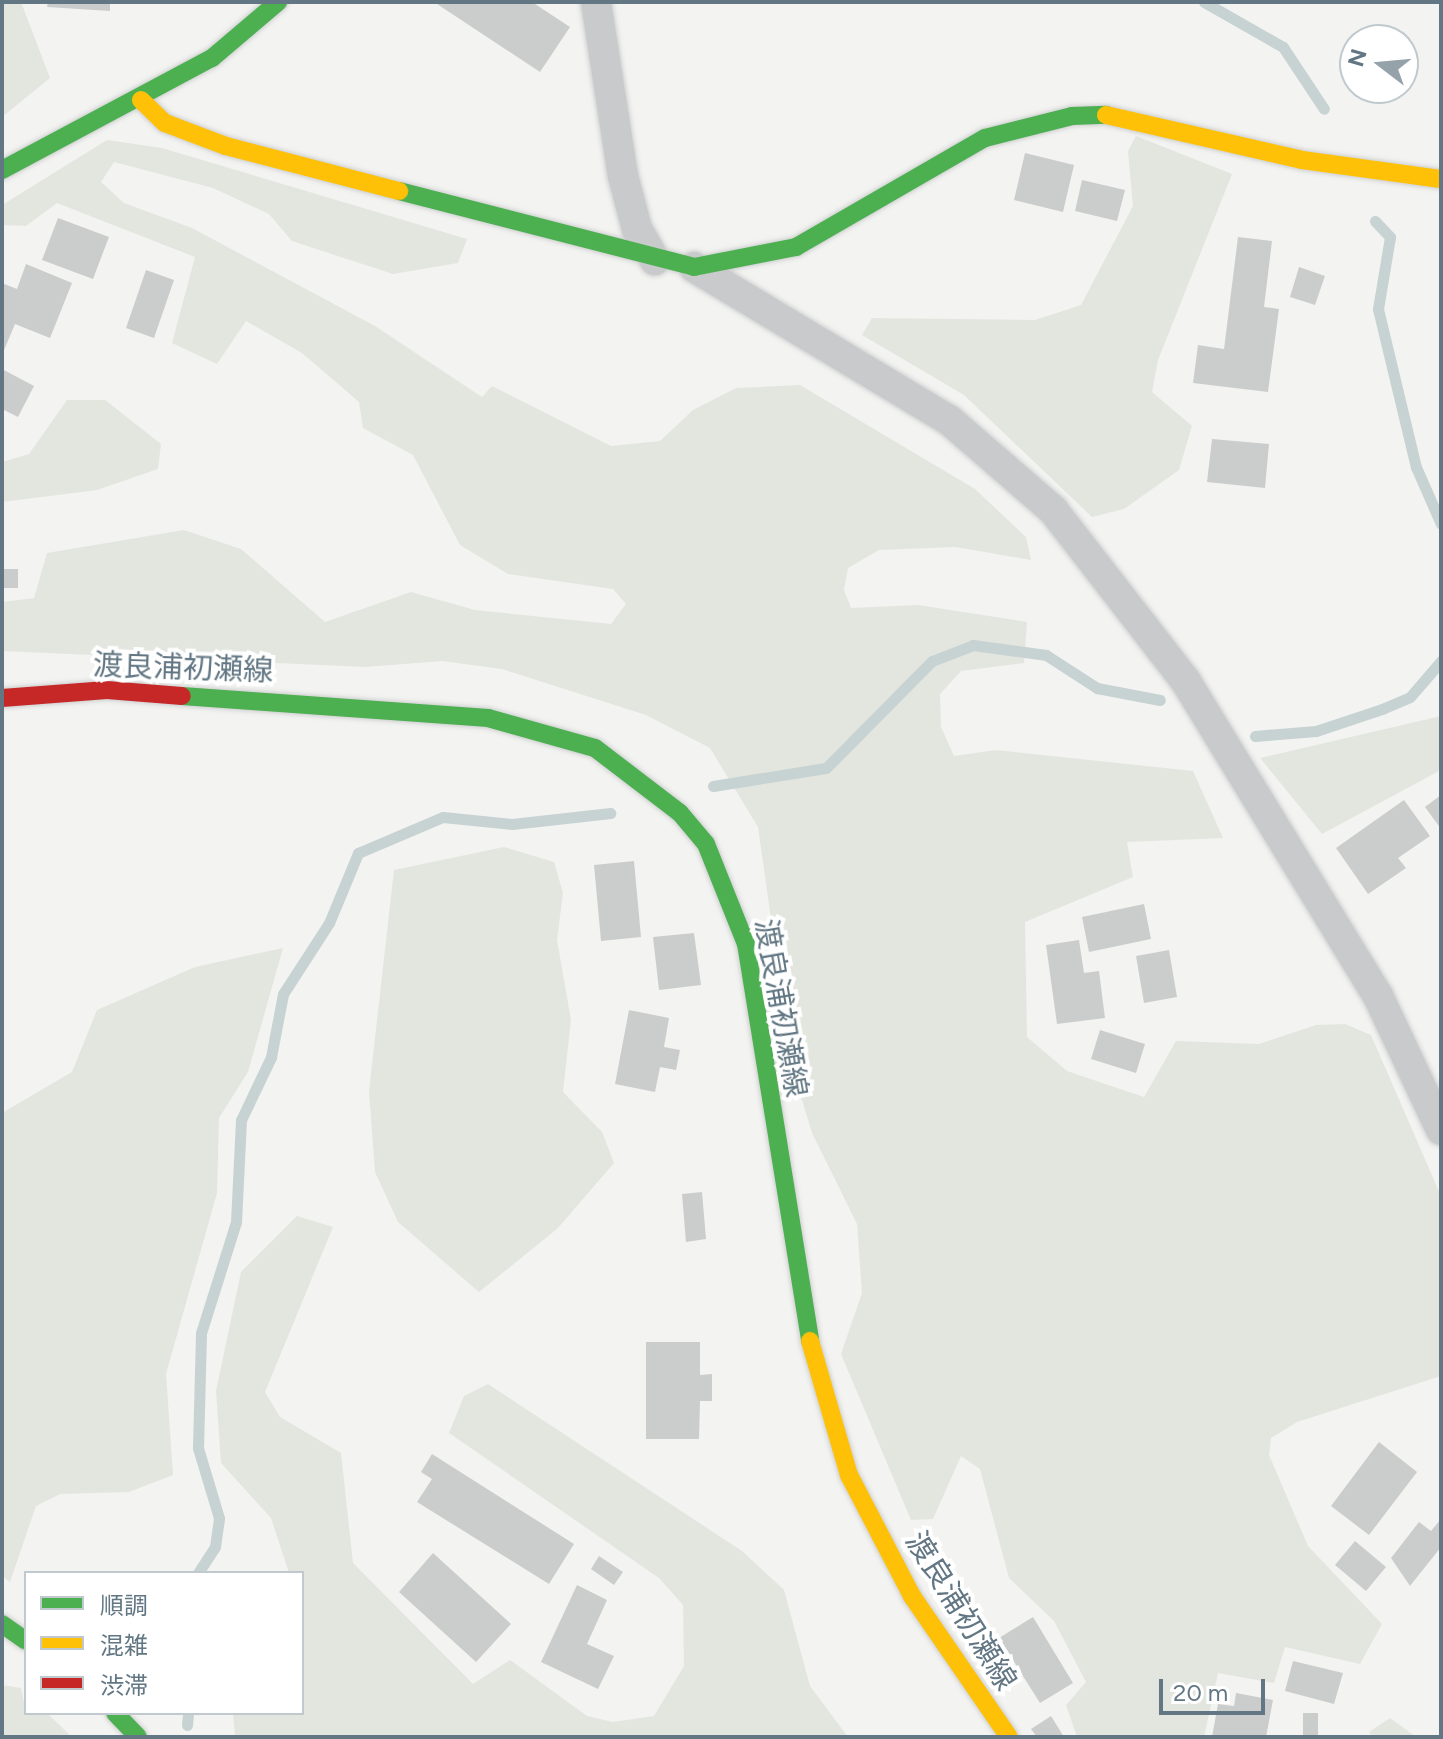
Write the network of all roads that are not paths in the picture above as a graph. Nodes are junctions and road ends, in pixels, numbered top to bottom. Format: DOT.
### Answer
graph roads {
  1 [pos="278,2"];
  2 [pos="596,2"];
  3 [pos="141,100"];
  4 [pos="2,170"];
  5 [pos="1441,179"];
  6 [pos="655,260"];
  7 [pos="694,267"];
  8 [pos="2,698"];
  9 [pos="1410,1065"];
  10 [pos="1441,1070"];
  11 [pos="1441,1130"];
  12 [pos="2,1624"];
  13 [pos="24,1640"];
  14 [pos="117,1715"];
  15 [pos="138,1737"];
  16 [pos="1009,1737"];
  1 -- 3 [label="street"];
  2 -- 6 [label="street"];
  3 -- 4 [label="street"];
  3 -- 6 [label="street"];
  5 -- 7 [label="street"];
  6 -- 7 [label="street"];
  7 -- 9 [label="street"];
  8 -- 16 [label="street, 渡良浦初瀬線"];
  9 -- 10 [label="street"];
  9 -- 11 [label="street"];
  12 -- 13 [label="street"];
  14 -- 15 [label="street"];
}
